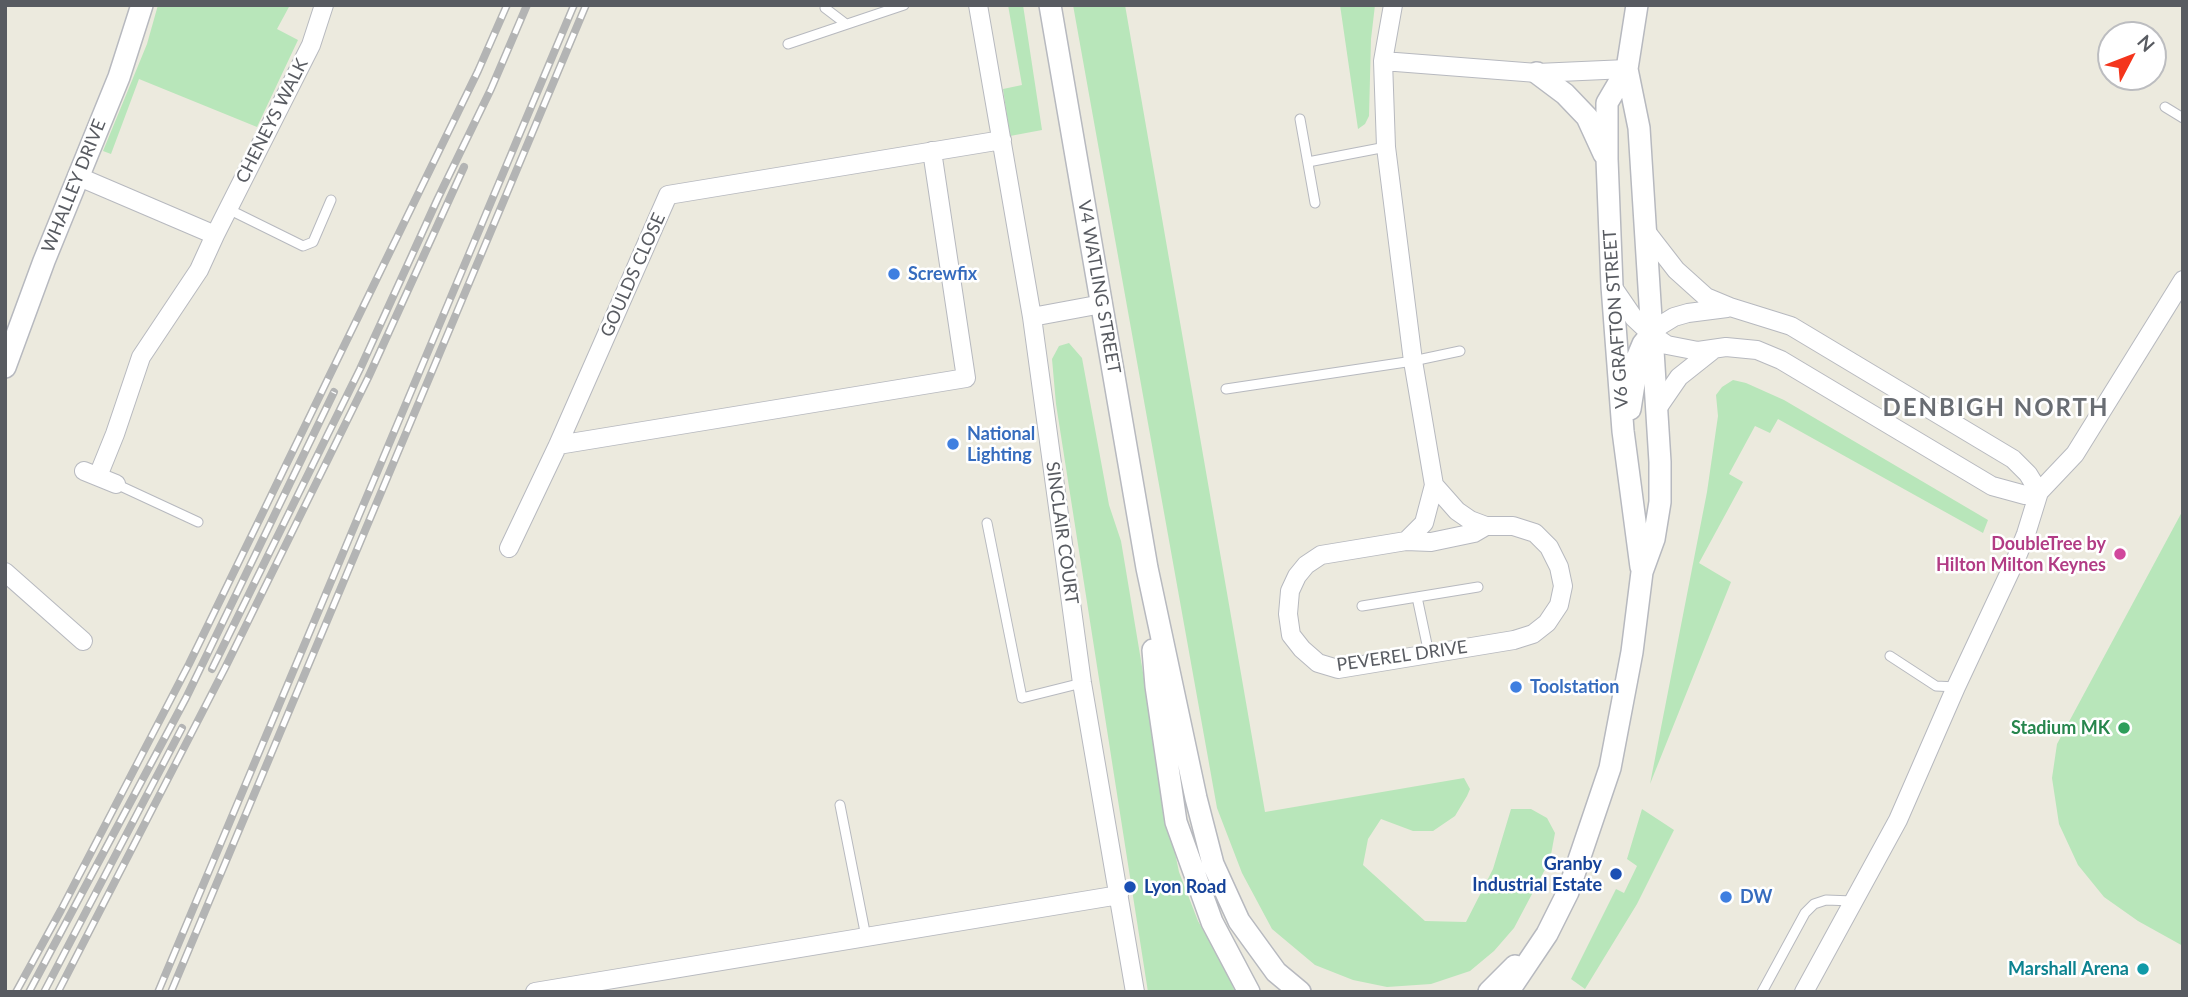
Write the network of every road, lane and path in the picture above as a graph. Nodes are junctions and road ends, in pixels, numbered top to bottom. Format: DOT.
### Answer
graph roads {
  1 [pos="142,5"];
  2 [pos="324,5"];
  3 [pos="904,5"];
  4 [pos="978,5"];
  5 [pos="1050,5"];
  6 [pos="1392,5"];
  7 [pos="1637,5"];
  8 [pos="825,8"];
  9 [pos="846,24"];
  10 [pos="788,44"];
  11 [pos="1383,61"];
  12 [pos="1627,69"];
  13 [pos="1537,73"];
  14 [pos="2165,107"];
  15 [pos="2183,118"];
  16 [pos="1300,119"];
  17 [pos="1002,140"];
  18 [pos="1386,147"];
  19 [pos="932,151"];
  20 [pos="1607,159"];
  21 [pos="1308,163"];
  22 [pos="77,176"];
  23 [pos="331,200"];
  24 [pos="1315,203"];
  25 [pos="228,209"];
  26 [pos="1645,230"];
  27 [pos="215,235"];
  28 [pos="2183,280"];
  29 [pos="1612,286"];
  30 [pos="1102,304"];
  31 [pos="1730,307"];
  32 [pos="1031,317"];
  33 [pos="11,334"];
  34 [pos="1651,334"];
  35 [pos="1713,350"];
  36 [pos="1460,351"];
  37 [pos="1413,361"];
  38 [pos="5,367"];
  39 [pos="1226,389"];
  40 [pos="1657,409"];
  41 [pos="1623,431"];
  42 [pos="558,445"];
  43 [pos="116,484"];
  44 [pos="1434,485"];
  45 [pos="2039,492"];
  46 [pos="198,522"];
  47 [pos="987,523"];
  48 [pos="1486,526"];
  49 [pos="1406,541"];
  50 [pos="509,548"];
  51 [pos="1147,569"];
  52 [pos="5,572"];
  53 [pos="1642,572"];
  54 [pos="1478,587"];
  55 [pos="1417,597"];
  56 [pos="1362,606"];
  57 [pos="83,640"];
  58 [pos="1429,654"];
  59 [pos="1890,656"];
  60 [pos="1082,683"];
  61 [pos="1956,687"];
  62 [pos="840,805"];
  63 [pos="1119,895"];
  64 [pos="1854,901"];
  65 [pos="1547,934"];
  66 [pos="866,937"];
  67 [pos="535,992"];
  68 [pos="1135,992"];
  69 [pos="1249,992"];
  70 [pos="1300,992"];
  71 [pos="1489,992"];
  72 [pos="1508,992"];
  73 [pos="1762,992"];
  74 [pos="1804,992"];
  1 -- 22 [label="street, WHALLEY DRIVE"];
  2 -- 25 [label="street, CHENEYS WALK"];
  3 -- 9 [label="lane"];
  4 -- 17 [label="street, SINCLAIR COURT"];
  5 -- 30 [label="street, V4 WATLING STREET"];
  6 -- 11 [label="street"];
  7 -- 12 [label="street, V6 GRAFTON STREET"];
  8 -- 9 [label="lane"];
  9 -- 10 [label="lane"];
  11 -- 13 [label="street"];
  11 -- 18 [label="street"];
  12 -- 13 [label="street"];
  12 -- 20 [label="street, V6 GRAFTON STREET"];
  12 -- 26 [label="street, V6 GRAFTON STREET"];
  13 -- 20 [label="street"];
  14 -- 15 [label="lane"];
  16 -- 21 [label="lane"];
  17 -- 19 [label="street, GOULDS CLOSE"];
  17 -- 32 [label="street, SINCLAIR COURT"];
  18 -- 21 [label="lane"];
  18 -- 37 [label="street"];
  19 -- 42 [label="street, GOULDS CLOSE"];
  19 -- 42 [label="street"];
  20 -- 29 [label="street, V6 GRAFTON STREET"];
  21 -- 24 [label="lane"];
  22 -- 27 [label="street"];
  22 -- 33 [label="street, WHALLEY DRIVE"];
  23 -- 25 [label="lane"];
  25 -- 27 [label="street, CHENEYS WALK"];
  26 -- 31 [label="street"];
  26 -- 34 [label="street, V6 GRAFTON STREET"];
  27 -- 43 [label="street, CHENEYS WALK"];
  28 -- 45 [label="street"];
  29 -- 34 [label="street"];
  29 -- 41 [label="street, V6 GRAFTON STREET"];
  30 -- 32 [label="street"];
  30 -- 51 [label="street, V4 WATLING STREET"];
  31 -- 34 [label="street"];
  31 -- 45 [label="street"];
  32 -- 60 [label="street, SINCLAIR COURT"];
  33 -- 38 [label="street, WHALLEY DRIVE"];
  34 -- 35 [label="street"];
  34 -- 40 [label="street, V6 GRAFTON STREET"];
  34 -- 41 [label="street"];
  35 -- 40 [label="street"];
  35 -- 45 [label="street"];
  36 -- 37 [label="lane"];
  37 -- 39 [label="lane"];
  37 -- 44 [label="street"];
  40 -- 53 [label="street, V6 GRAFTON STREET"];
  41 -- 53 [label="street, V6 GRAFTON STREET"];
  42 -- 50 [label="street, GOULDS CLOSE"];
  43 -- 46 [label="lane"];
  44 -- 48 [label="street, PEVEREL DRIVE"];
  44 -- 49 [label="street"];
  45 -- 61 [label="street"];
  47 -- 60 [label="lane"];
  48 -- 49 [label="street, PEVEREL DRIVE"];
  48 -- 58 [label="street, PEVEREL DRIVE"];
  49 -- 58 [label="street, PEVEREL DRIVE"];
  51 -- 69 [label="street, V4 WATLING STREET"];
  51 -- 70 [label="street, V4 WATLING STREET"];
  52 -- 57 [label="street"];
  53 -- 65 [label="street, V6 GRAFTON STREET"];
  54 -- 55 [label="lane"];
  55 -- 56 [label="lane"];
  55 -- 58 [label="lane"];
  59 -- 61 [label="lane"];
  60 -- 63 [label="street, SINCLAIR COURT"];
  61 -- 64 [label="street"];
  62 -- 66 [label="lane"];
  63 -- 66 [label="street"];
  63 -- 68 [label="street, SINCLAIR COURT"];
  64 -- 73 [label="lane"];
  64 -- 74 [label="street"];
  65 -- 71 [label="street, V6 GRAFTON STREET"];
  65 -- 72 [label="street, V6 GRAFTON STREET"];
  66 -- 67 [label="street"];
}
